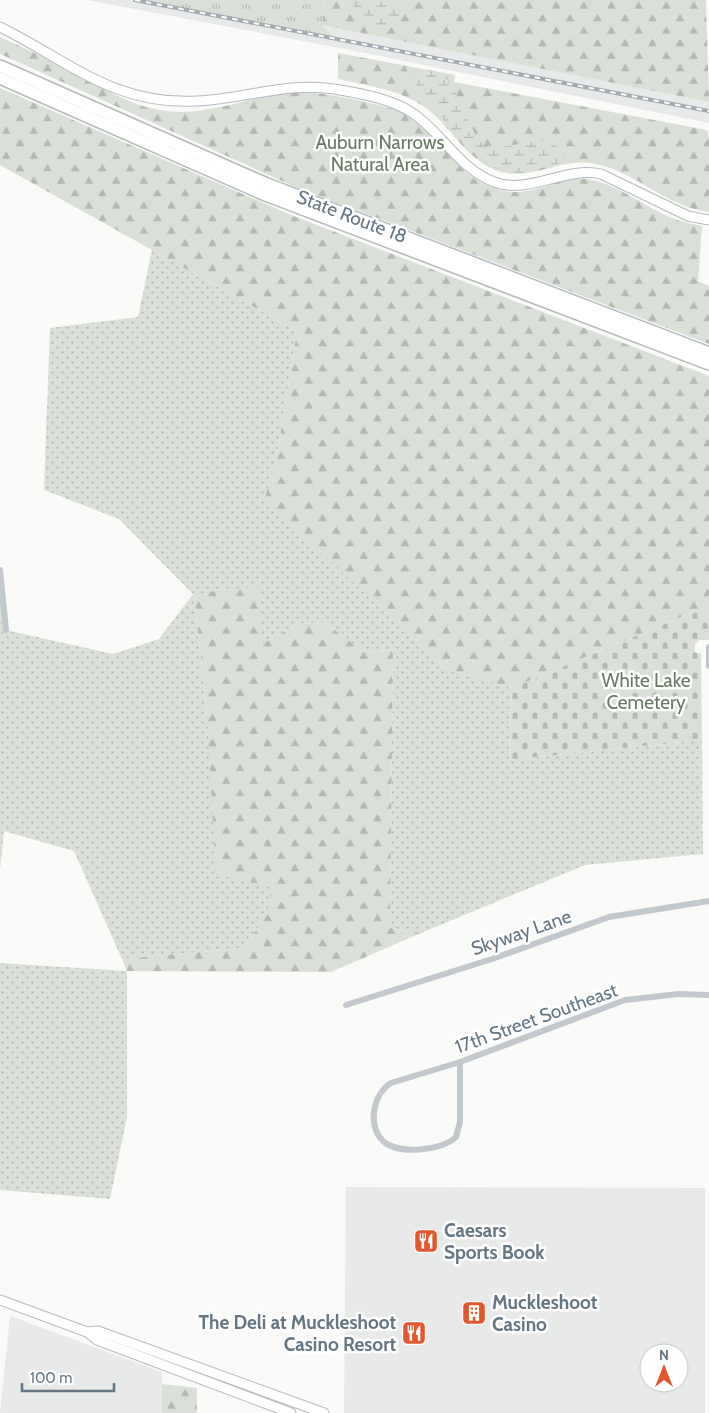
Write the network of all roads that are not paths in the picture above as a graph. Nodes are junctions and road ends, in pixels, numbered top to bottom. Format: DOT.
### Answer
graph roads {
  1 [pos="0,27"];
  2 [pos="0,66"];
  3 [pos="0,78"];
  4 [pos="709,220"];
  5 [pos="709,353"];
  6 [pos="709,364"];
  7 [pos="0,570"];
  8 [pos="6,630"];
  9 [pos="709,647"];
  10 [pos="709,666"];
  11 [pos="709,901"];
  12 [pos="709,995"];
  13 [pos="346,1005"];
  14 [pos="460,1062"];
  15 [pos="0,1300"];
  16 [pos="87,1332"];
  17 [pos="291,1413"];
  18 [pos="324,1413"];
  1 -- 4 [label="main road"];
  2 -- 5 [label="highway, State Route 18"];
  3 -- 6 [label="highway, State Route 18"];
  7 -- 8 [label="street"];
  9 -- 10 [label="street"];
  11 -- 13 [label="street, Skyway Lane"];
  12 -- 14 [label="street, 17th Street Southeast"];
  14 -- 14 [label="street, 17th Street Southeast"];
  15 -- 16 [label="main road"];
  16 -- 17 [label="main road"];
  16 -- 18 [label="main road"];
}
